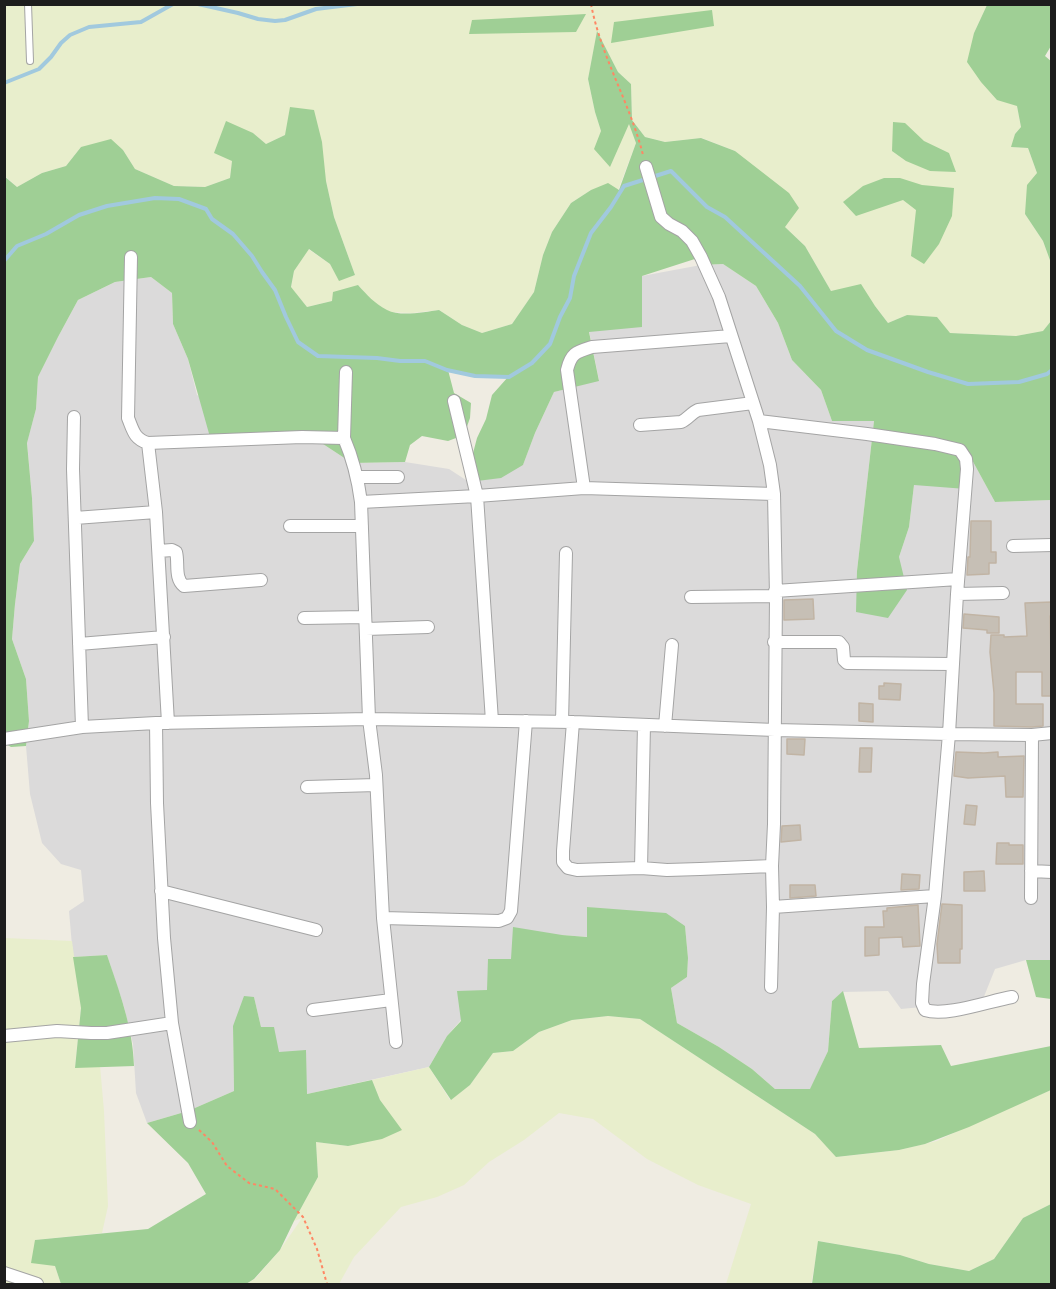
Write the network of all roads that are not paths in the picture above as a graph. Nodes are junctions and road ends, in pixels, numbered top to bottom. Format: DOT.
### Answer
graph roads {
  1 [pos="28,4"];
  2 [pos="30,61"];
  3 [pos="646,167"];
  4 [pos="131,257"];
  5 [pos="731,336"];
  6 [pos="346,372"];
  7 [pos="454,401"];
  8 [pos="753,403"];
  9 [pos="74,417"];
  10 [pos="759,421"];
  11 [pos="640,425"];
  12 [pos="344,438"];
  13 [pos="148,443"];
  14 [pos="358,477"];
  15 [pos="398,477"];
  16 [pos="584,488"];
  17 [pos="774,494"];
  18 [pos="477,496"];
  19 [pos="361,502"];
  20 [pos="156,512"];
  21 [pos="75,518"];
  22 [pos="290,526"];
  23 [pos="362,526"];
  24 [pos="1052,545"];
  25 [pos="1013,546"];
  26 [pos="159,551"];
  27 [pos="566,553"];
  28 [pos="958,579"];
  29 [pos="261,580"];
  30 [pos="776,593"];
  31 [pos="1003,593"];
  32 [pos="957,594"];
  33 [pos="691,597"];
  34 [pos="304,618"];
  35 [pos="366,623"];
  36 [pos="428,627"];
  37 [pos="164,637"];
  38 [pos="774,642"];
  39 [pos="79,644"];
  40 [pos="672,645"];
  41 [pos="952,664"];
  42 [pos="369,719"];
  43 [pos="492,721"];
  44 [pos="526,721"];
  45 [pos="568,722"];
  46 [pos="162,723"];
  47 [pos="644,725"];
  48 [pos="665,726"];
  49 [pos="82,727"];
  50 [pos="775,730"];
  51 [pos="1052,733"];
  52 [pos="949,734"];
  53 [pos="1032,735"];
  54 [pos="4,739"];
  55 [pos="376,784"];
  56 [pos="307,787"];
  57 [pos="772,866"];
  58 [pos="641,868"];
  59 [pos="1031,871"];
  60 [pos="1052,872"];
  61 [pos="161,891"];
  62 [pos="934,896"];
  63 [pos="1031,898"];
  64 [pos="773,907"];
  65 [pos="383,918"];
  66 [pos="316,930"];
  67 [pos="771,987"];
  68 [pos="1012,997"];
  69 [pos="391,1000"];
  70 [pos="313,1010"];
  71 [pos="172,1023"];
  72 [pos="4,1036"];
  73 [pos="396,1042"];
  74 [pos="190,1122"];
  75 [pos="4,1273"];
  76 [pos="37,1284"];
  1 -- 2 [label="lane"];
  3 -- 5 [label="street"];
  4 -- 13 [label="street"];
  5 -- 8 [label="street"];
  5 -- 16 [label="street"];
  6 -- 12 [label="street"];
  7 -- 18 [label="street"];
  8 -- 10 [label="street"];
  8 -- 11 [label="street"];
  9 -- 21 [label="street"];
  10 -- 17 [label="street"];
  10 -- 28 [label="street"];
  12 -- 13 [label="street"];
  12 -- 14 [label="street"];
  13 -- 20 [label="street"];
  14 -- 15 [label="street"];
  14 -- 19 [label="street"];
  16 -- 17 [label="street"];
  16 -- 18 [label="street"];
  17 -- 30 [label="street"];
  18 -- 19 [label="street"];
  18 -- 43 [label="street"];
  19 -- 23 [label="street"];
  20 -- 21 [label="street"];
  20 -- 26 [label="street"];
  21 -- 39 [label="street"];
  22 -- 23 [label="street"];
  23 -- 35 [label="street"];
  24 -- 25 [label="street"];
  26 -- 29 [label="street"];
  26 -- 37 [label="street"];
  27 -- 45 [label="street"];
  28 -- 30 [label="street"];
  28 -- 32 [label="street"];
  30 -- 33 [label="street"];
  30 -- 38 [label="street"];
  31 -- 32 [label="street"];
  32 -- 41 [label="street"];
  34 -- 35 [label="street"];
  35 -- 36 [label="street"];
  35 -- 42 [label="street"];
  37 -- 39 [label="street"];
  37 -- 46 [label="street"];
  38 -- 41 [label="street"];
  38 -- 50 [label="street"];
  39 -- 49 [label="street"];
  40 -- 48 [label="street"];
  41 -- 52 [label="street"];
  42 -- 43 [label="street"];
  42 -- 46 [label="street"];
  42 -- 55 [label="street"];
  43 -- 44 [label="street"];
  44 -- 45 [label="street"];
  44 -- 65 [label="street"];
  45 -- 47 [label="street"];
  45 -- 58 [label="street"];
  46 -- 49 [label="street"];
  46 -- 61 [label="street"];
  47 -- 48 [label="street"];
  47 -- 58 [label="street"];
  48 -- 50 [label="street"];
  49 -- 54 [label="street"];
  50 -- 52 [label="street"];
  50 -- 57 [label="street"];
  51 -- 53 [label="street"];
  52 -- 53 [label="street"];
  52 -- 62 [label="street"];
  53 -- 59 [label="street"];
  55 -- 56 [label="street"];
  55 -- 65 [label="street"];
  57 -- 58 [label="street"];
  57 -- 64 [label="street"];
  59 -- 60 [label="street"];
  59 -- 63 [label="street"];
  61 -- 66 [label="street"];
  61 -- 71 [label="street"];
  62 -- 64 [label="street"];
  62 -- 68 [label="street"];
  64 -- 67 [label="street"];
  65 -- 69 [label="street"];
  69 -- 70 [label="street"];
  69 -- 73 [label="street"];
  71 -- 72 [label="street"];
  71 -- 74 [label="street"];
  75 -- 76 [label="street"];
}
